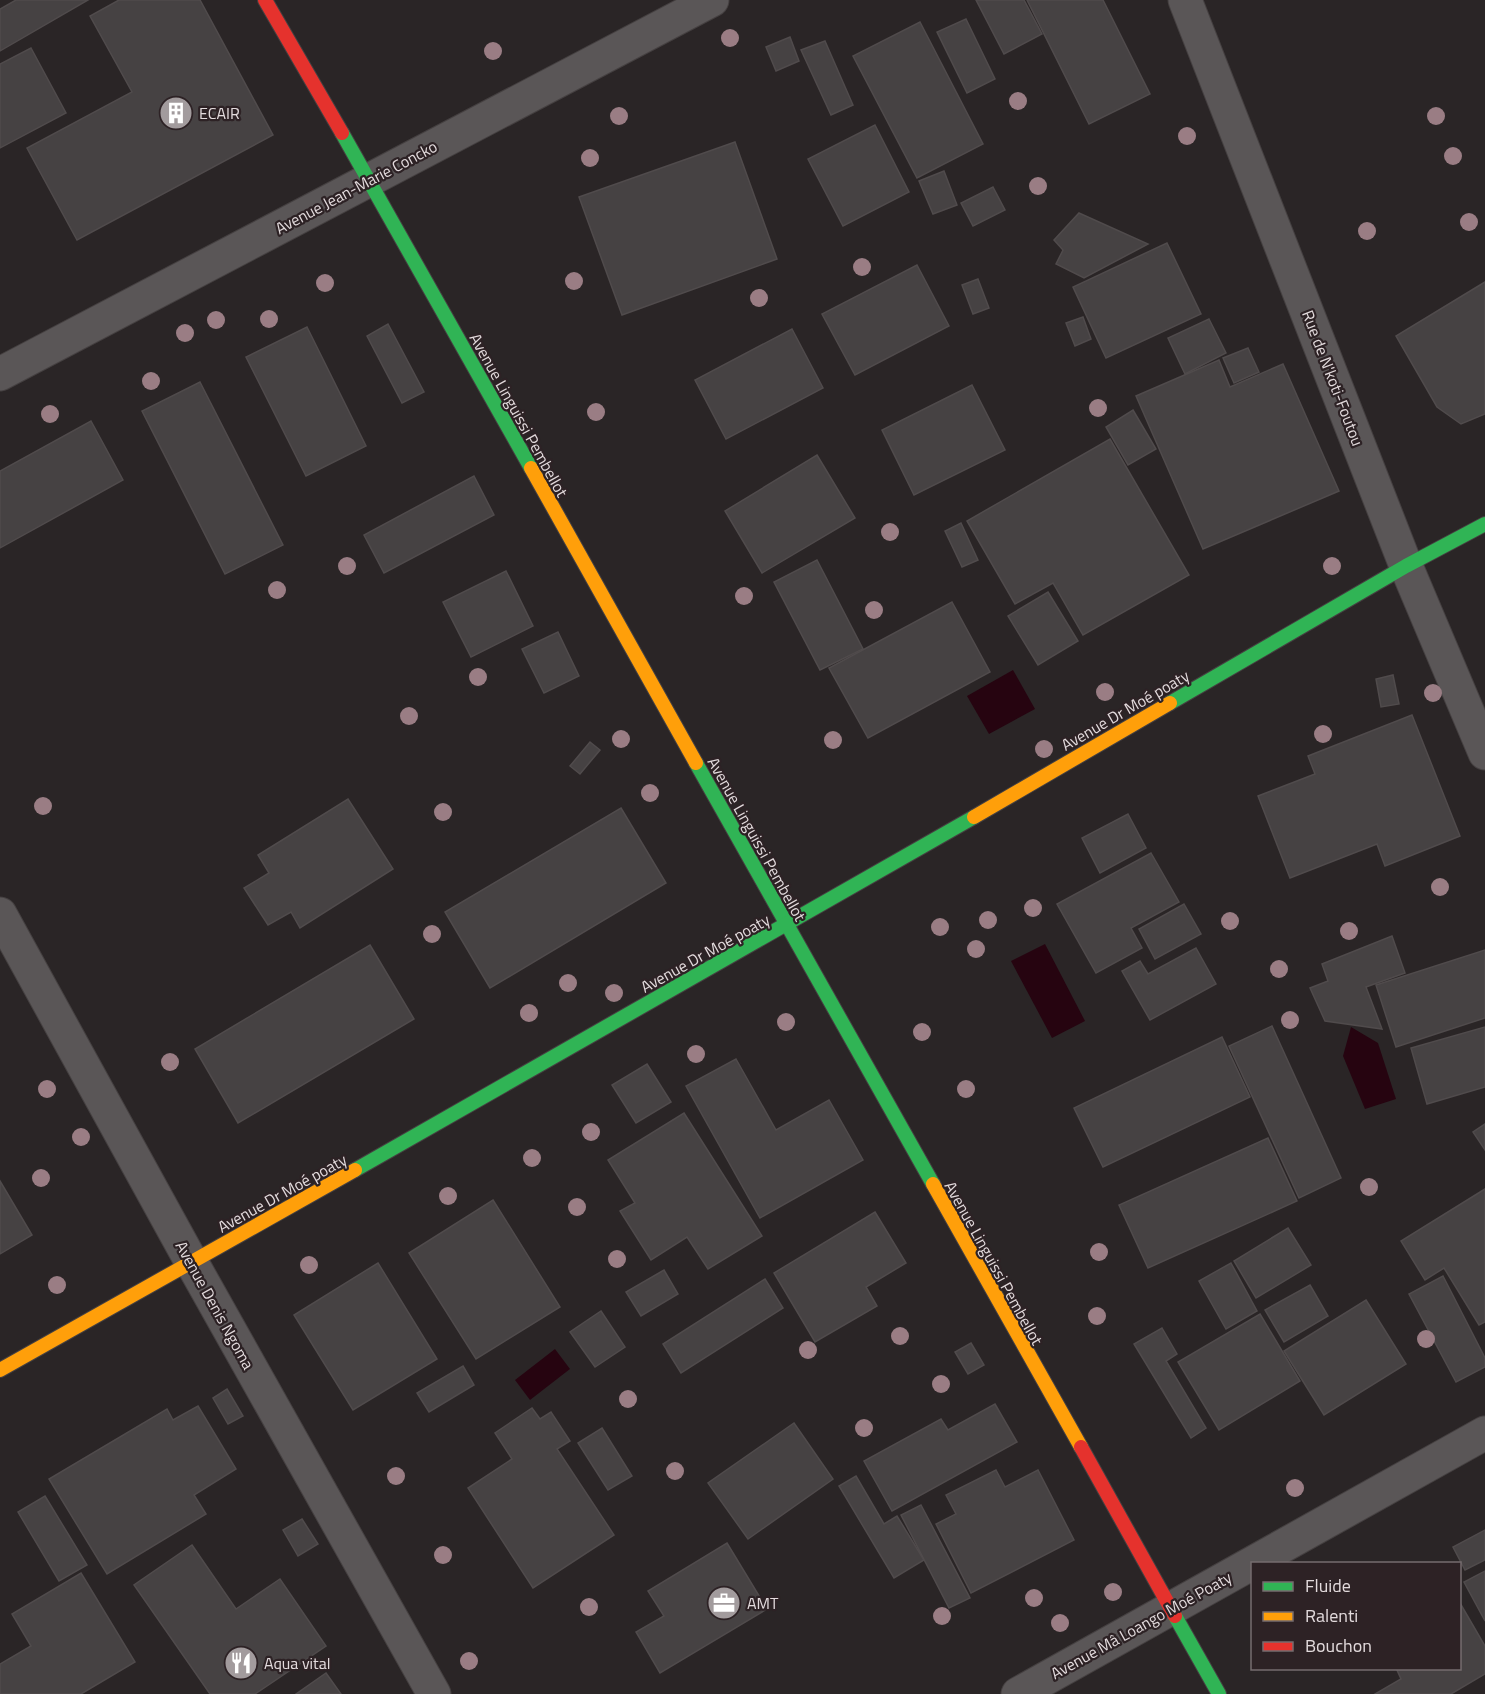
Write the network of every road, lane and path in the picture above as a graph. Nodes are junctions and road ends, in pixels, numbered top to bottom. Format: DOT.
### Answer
graph roads {
  1 [pos="265,0"];
  2 [pos="712,0"];
  3 [pos="1185,0"];
  4 [pos="369,180"];
  5 [pos="0,374"];
  6 [pos="1485,525"];
  7 [pos="1406,566"];
  8 [pos="1485,753"];
  9 [pos="0,914"];
  10 [pos="786,926"];
  11 [pos="192,1263"];
  12 [pos="0,1370"];
  13 [pos="1485,1433"];
  14 [pos="1255,1562"];
  15 [pos="1251,1564"];
  16 [pos="1169,1610"];
  17 [pos="434,1694"];
  18 [pos="1018,1694"];
  19 [pos="1219,1694"];
  1 -- 4 [label="street, Avenue Linguissi Pembellot"];
  2 -- 4 [label="street, Avenue Jean-Marie Concko"];
  3 -- 7 [label="street, Rue de N'koti-Foutou"];
  4 -- 5 [label="street, Avenue Jean-Marie Concko"];
  4 -- 10 [label="street, Avenue Linguissi Pembellot"];
  6 -- 7 [label="street, Avenue Dr Moé poaty"];
  7 -- 8 [label="street, Rue de N'koti-Foutou"];
  7 -- 10 [label="street, Avenue Dr Moé poaty"];
  9 -- 11 [label="street, Avenue Denis Ngoma"];
  10 -- 11 [label="street, Avenue Dr Moé poaty"];
  10 -- 16 [label="street, Avenue Linguissi Pembellot"];
  11 -- 12 [label="street, Avenue Dr Moé poaty"];
  11 -- 17 [label="street, Avenue Denis Ngoma"];
  13 -- 14 [label="street, Avenue Mâ Loango Moé Poaty"];
  15 -- 16 [label="street, Avenue Mâ Loango Moé Poaty"];
  16 -- 18 [label="street, Avenue Mâ Loango Moé Poaty"];
  16 -- 19 [label="street, Avenue Linguissi Pembellot"];
}
